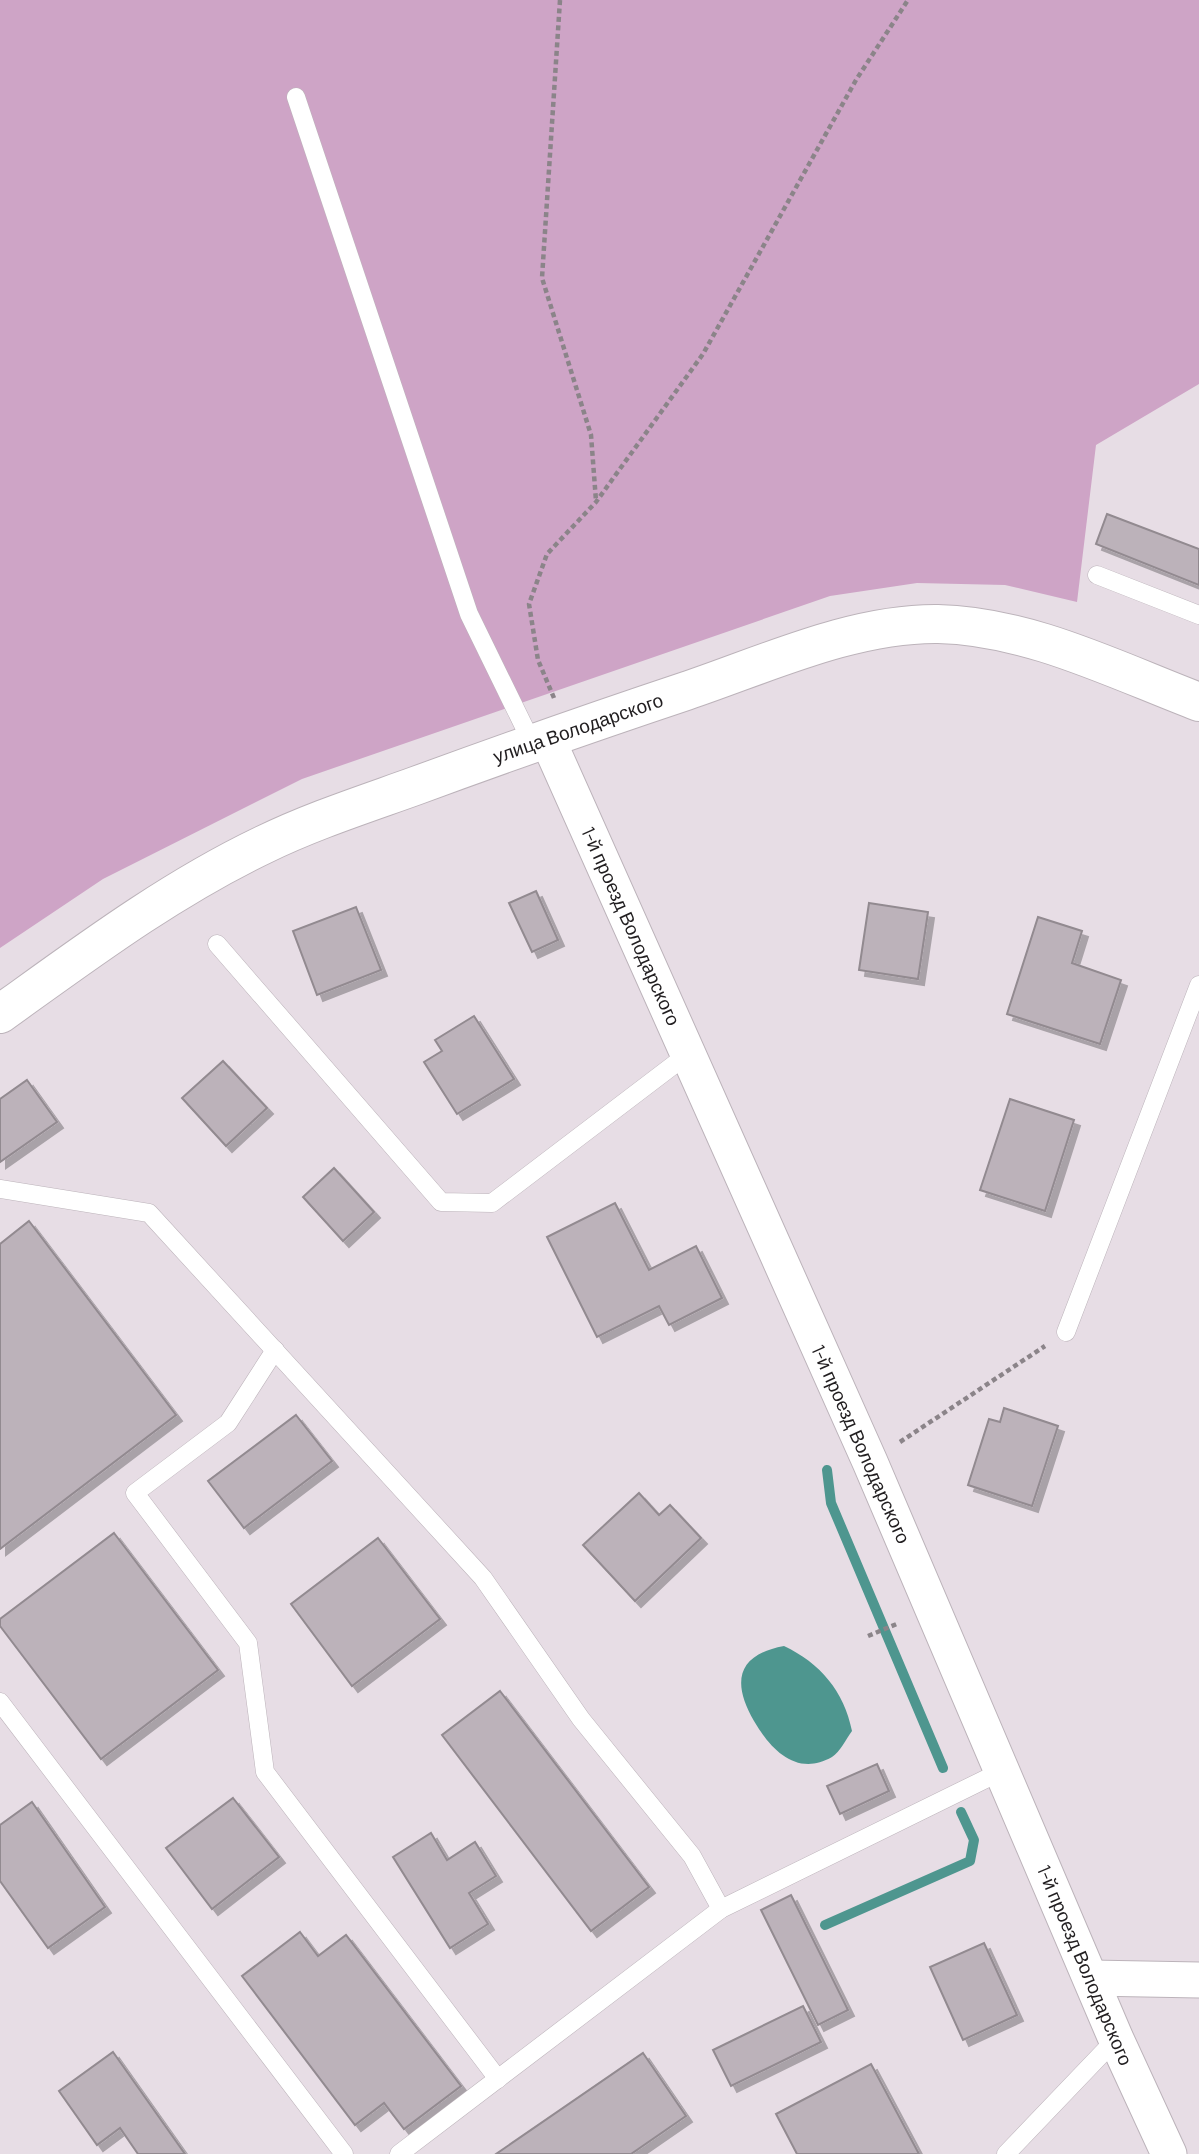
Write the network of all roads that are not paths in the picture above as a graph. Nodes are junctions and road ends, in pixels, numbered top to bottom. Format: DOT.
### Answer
graph roads {
  1 [pos="296,97"];
  2 [pos="1097,575"];
  3 [pos="1199,615"];
  4 [pos="1199,702"];
  5 [pos="549,737"];
  6 [pos="217,944"];
  7 [pos="1199,985"];
  8 [pos="0,1014"];
  9 [pos="688,1054"];
  10 [pos="0,1189"];
  11 [pos="1066,1332"];
  12 [pos="275,1350"];
  13 [pos="0,1702"];
  14 [pos="1002,1771"];
  15 [pos="721,1909"];
  16 [pos="1091,1978"];
  17 [pos="1199,1980"];
  18 [pos="1116,2039"];
  19 [pos="498,2079"];
  20 [pos="344,2154"];
  21 [pos="399,2154"];
  22 [pos="1006,2154"];
  23 [pos="1169,2154"];
  1 -- 5 [label="lane"];
  2 -- 3 [label="lane"];
  4 -- 5 [label="street, улица Володарского"];
  5 -- 8 [label="street, улица Володарского"];
  5 -- 9 [label="street, 1-й проезд Володарского"];
  6 -- 9 [label="lane"];
  7 -- 11 [label="lane"];
  9 -- 14 [label="street, 1-й проезд Володарского"];
  10 -- 12 [label="lane"];
  12 -- 15 [label="lane"];
  12 -- 19 [label="lane"];
  13 -- 20 [label="lane"];
  14 -- 15 [label="lane"];
  14 -- 16 [label="street, 1-й проезд Володарского"];
  15 -- 19 [label="lane"];
  16 -- 17 [label="street"];
  16 -- 18 [label="street, 1-й проезд Володарского"];
  18 -- 22 [label="lane"];
  18 -- 23 [label="street, 1-й проезд Володарского"];
  19 -- 21 [label="lane"];
}
